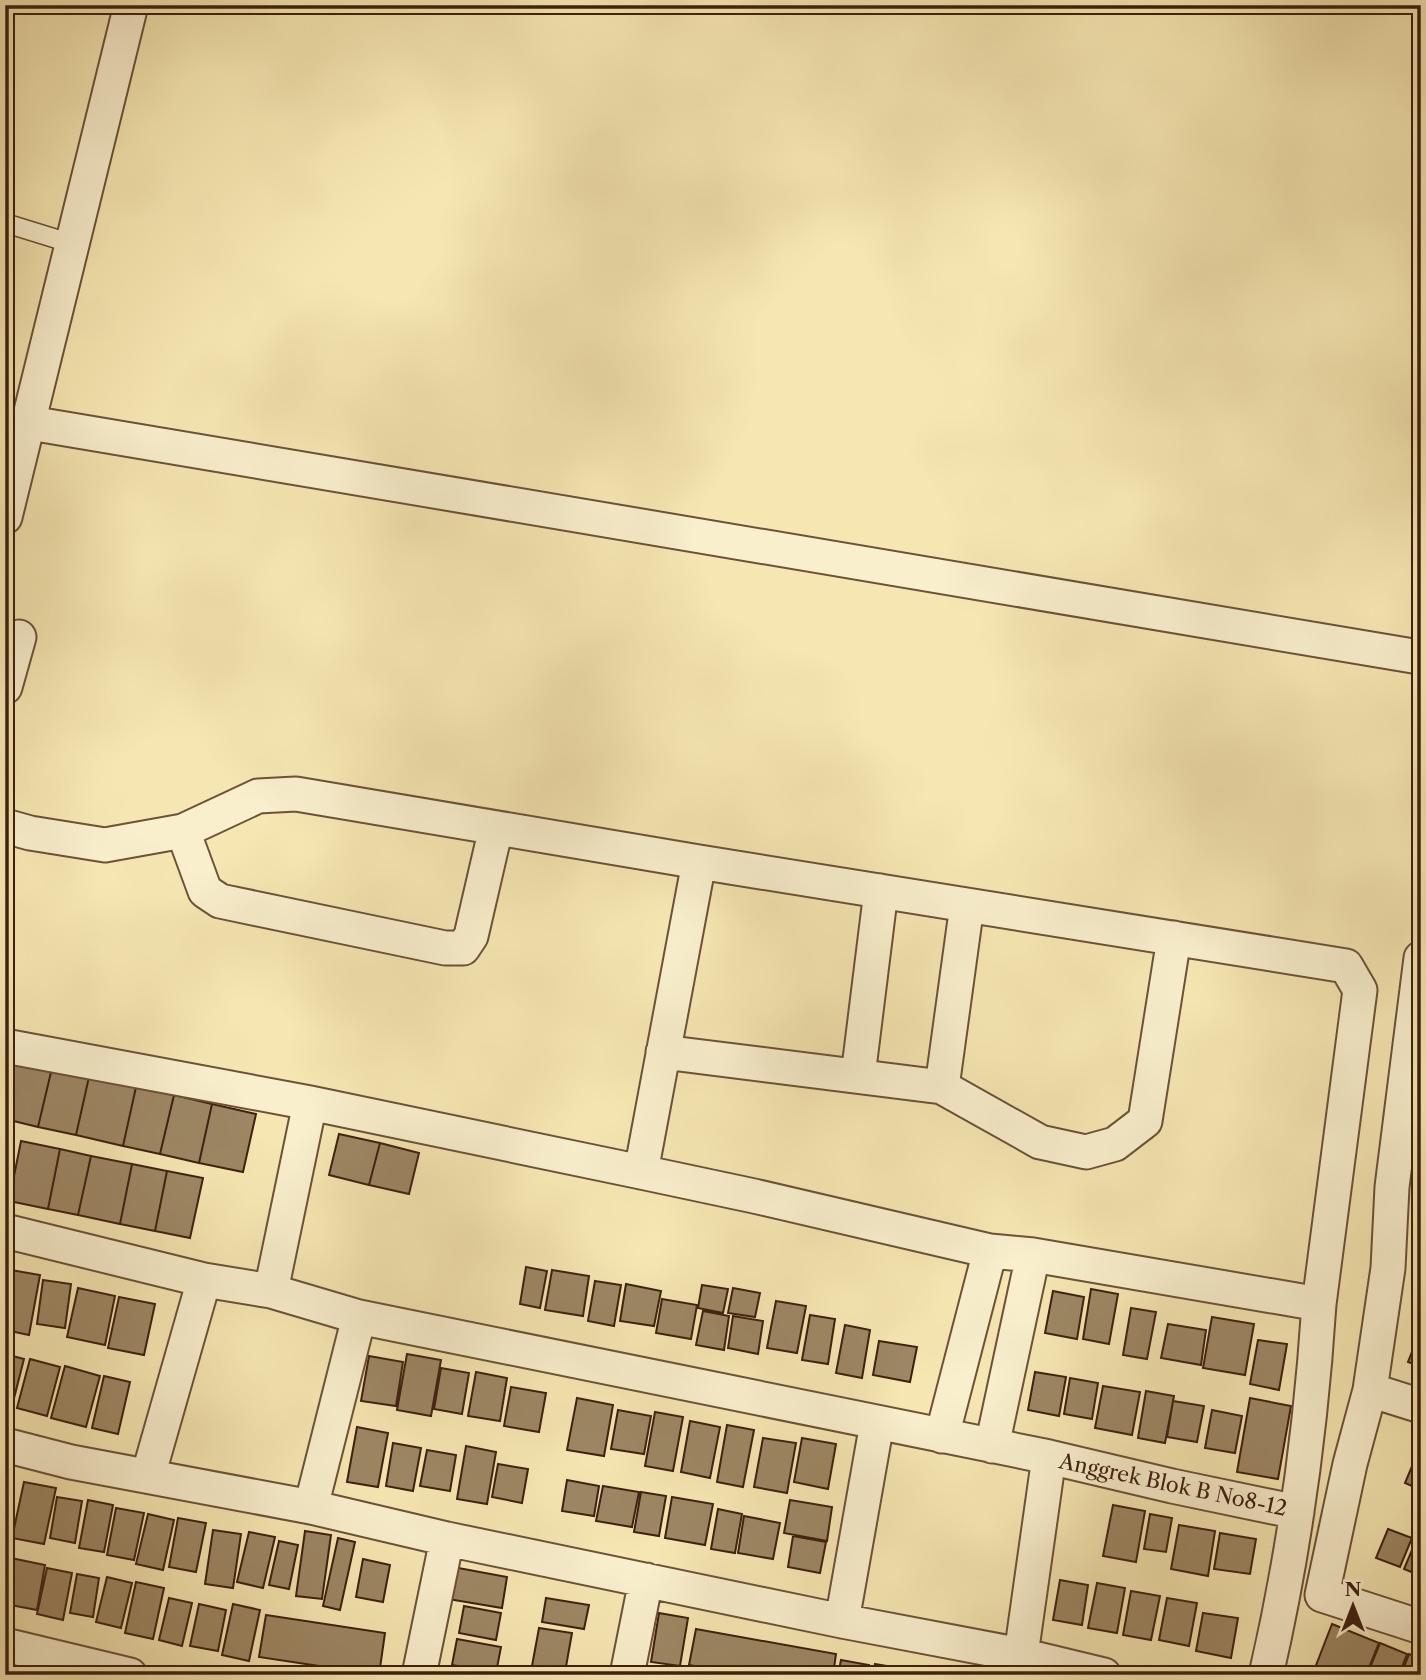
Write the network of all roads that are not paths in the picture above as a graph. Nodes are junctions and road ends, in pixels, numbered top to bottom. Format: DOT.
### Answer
graph roads {
  1 [pos="131,5"];
  2 [pos="5,223"];
  3 [pos="73,244"];
  4 [pos="30,423"];
  5 [pos="5,517"];
  6 [pos="19,637"];
  7 [pos="1413,656"];
  8 [pos="5,687"];
  9 [pos="5,826"];
  10 [pos="496,828"];
  11 [pos="183,831"];
  12 [pos="699,862"];
  13 [pos="881,891"];
  14 [pos="967,905"];
  15 [pos="1174,938"];
  16 [pos="1419,979"];
  17 [pos="5,1046"];
  18 [pos="663,1052"];
  19 [pos="858,1076"];
  20 [pos="942,1087"];
  21 [pos="310,1103"];
  22 [pos="641,1172"];
  23 [pos="1406,1192"];
  24 [pos="5,1231"];
  25 [pos="990,1251"];
  26 [pos="1033,1255"];
  27 [pos="204,1280"];
  28 [pos="271,1290"];
  29 [pos="1319,1304"];
  30 [pos="359,1317"];
  31 [pos="1370,1390"];
  32 [pos="1421,1406"];
  33 [pos="877,1423"];
  34 [pos="942,1436"];
  35 [pos="5,1445"];
  36 [pos="992,1446"];
  37 [pos="1049,1457"];
  38 [pos="148,1476"];
  39 [pos="311,1507"];
  40 [pos="1297,1512"];
  41 [pos="447,1539"];
  42 [pos="646,1580"];
  43 [pos="842,1621"];
  44 [pos="1421,1626"];
  45 [pos="5,1644"];
  46 [pos="1021,1656"];
  47 [pos="130,1675"];
  48 [pos="419,1675"];
  49 [pos="627,1675"];
  50 [pos="1104,1675"];
  51 [pos="1266,1675"];
  1 -- 3 [label="street"];
  2 -- 3 [label="lane"];
  3 -- 4 [label="street"];
  4 -- 5 [label="street"];
  4 -- 7 [label="street"];
  6 -- 8 [label="street"];
  9 -- 11 [label="street"];
  10 -- 11 [label="street"];
  10 -- 11 [label="street"];
  10 -- 12 [label="street"];
  12 -- 13 [label="street"];
  12 -- 18 [label="street"];
  13 -- 14 [label="street"];
  13 -- 19 [label="street"];
  14 -- 15 [label="street"];
  14 -- 20 [label="street"];
  15 -- 20 [label="street"];
  15 -- 29 [label="street"];
  16 -- 23 [label="street"];
  17 -- 21 [label="street"];
  18 -- 19 [label="street"];
  18 -- 22 [label="street"];
  19 -- 20 [label="street"];
  21 -- 22 [label="street"];
  21 -- 28 [label="street"];
  22 -- 25 [label="street"];
  23 -- 31 [label="street"];
  24 -- 27 [label="street, Anggrek Blok B No8-12"];
  25 -- 26 [label="street"];
  25 -- 34 [label="street"];
  26 -- 29 [label="street"];
  26 -- 36 [label="street"];
  27 -- 28 [label="street, Anggrek Blok B No8-12"];
  27 -- 38 [label="street"];
  28 -- 30 [label="street, Anggrek Blok B No8-12"];
  29 -- 40 [label="street"];
  30 -- 33 [label="street, Anggrek Blok B No8-12"];
  30 -- 39 [label="street"];
  31 -- 32 [label="street"];
  31 -- 44 [label="street"];
  33 -- 34 [label="street, Anggrek Blok B No8-12"];
  33 -- 43 [label="street"];
  34 -- 36 [label="street, Anggrek Blok B No8-12"];
  35 -- 38 [label="street"];
  36 -- 37 [label="street, Anggrek Blok B No8-12"];
  37 -- 40 [label="street, Anggrek Blok B No8-12"];
  37 -- 46 [label="street"];
  38 -- 39 [label="street"];
  39 -- 41 [label="street"];
  40 -- 51 [label="street"];
  41 -- 42 [label="street"];
  41 -- 48 [label="street"];
  42 -- 43 [label="street"];
  42 -- 49 [label="street"];
  43 -- 46 [label="street"];
  45 -- 47 [label="street"];
  46 -- 50 [label="street"];
}
